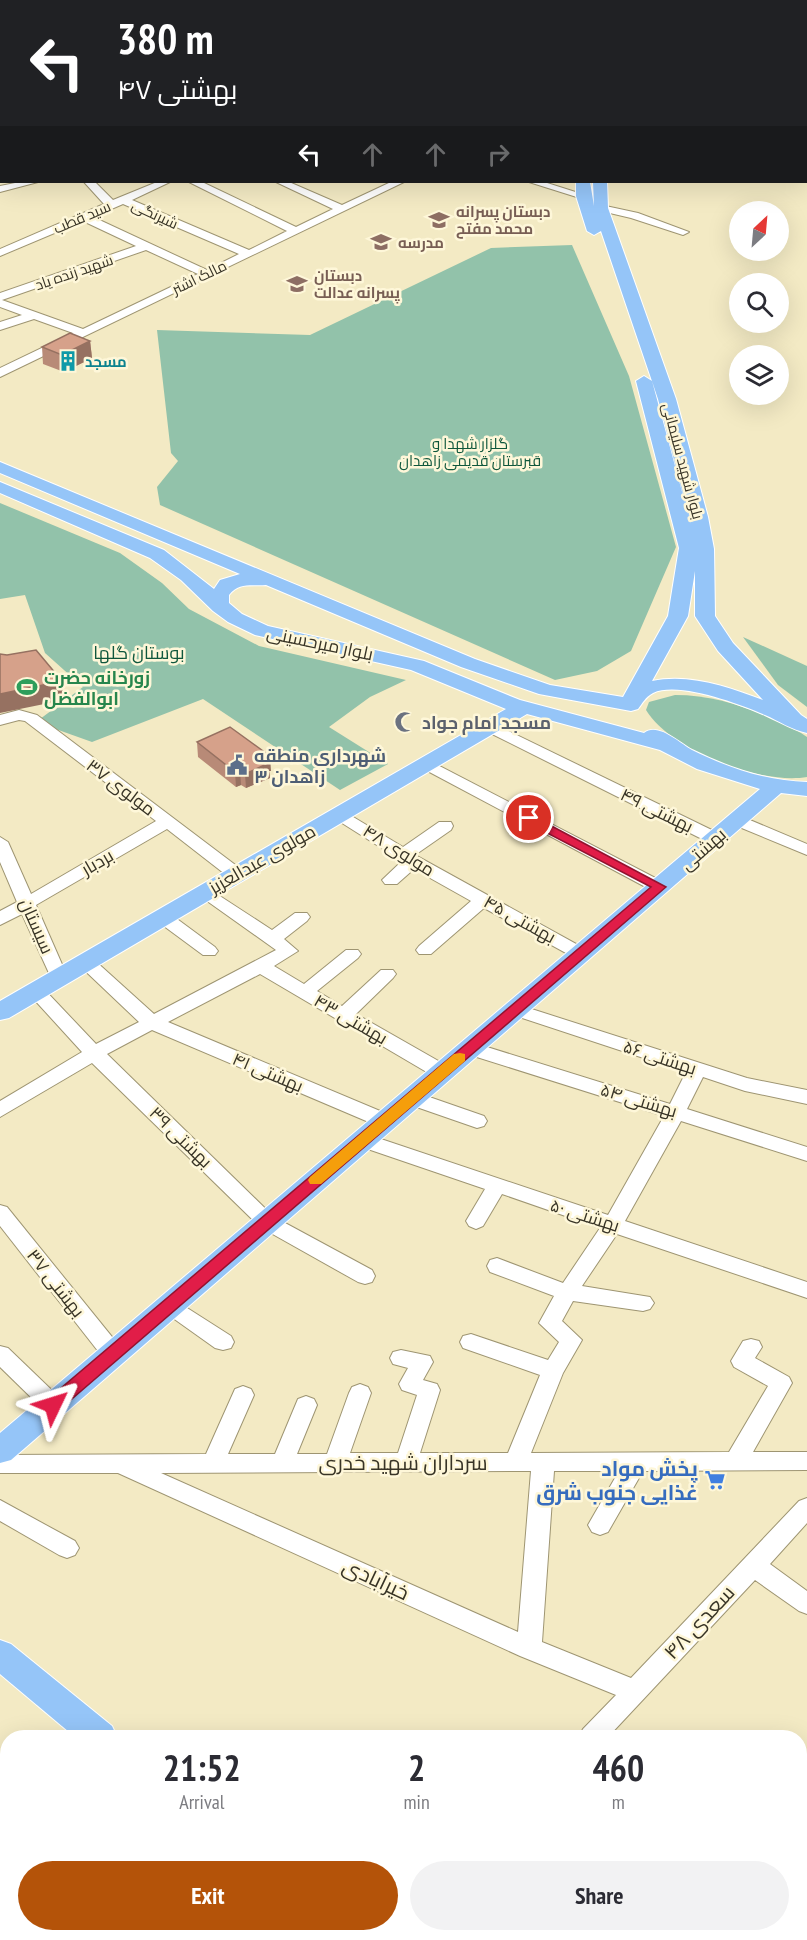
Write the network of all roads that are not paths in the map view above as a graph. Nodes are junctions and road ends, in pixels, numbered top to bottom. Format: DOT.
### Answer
graph roads {
  1 [pos="28,183"];
  2 [pos="90,183"];
  3 [pos="163,183"];
  4 [pos="196,183"];
  5 [pos="283,183"];
  6 [pos="392,183"];
  7 [pos="541,183"];
  8 [pos="600,183"];
  9 [pos="0,188"];
  10 [pos="583,189"];
  11 [pos="123,200"];
  12 [pos="111,205"];
  13 [pos="601,208"];
  14 [pos="342,209"];
  15 [pos="82,217"];
  16 [pos="296,231"];
  17 [pos="683,232"];
  18 [pos="147,246"];
  19 [pos="0,253"];
  20 [pos="249,254"];
  21 [pos="207,274"];
  22 [pos="0,297"];
  23 [pos="0,303"];
  24 [pos="35,315"];
  25 [pos="0,326"];
  26 [pos="84,333"];
  27 [pos="0,373"];
  28 [pos="0,466"];
  29 [pos="0,488"];
  30 [pos="215,557"];
  31 [pos="188,576"];
  32 [pos="272,581"];
  33 [pos="220,607"];
  34 [pos="632,701"];
  35 [pos="525,707"];
  36 [pos="0,720"];
  37 [pos="800,722"];
  38 [pos="490,727"];
  39 [pos="666,745"];
  40 [pos="426,764"];
  41 [pos="797,790"];
  42 [pos="340,814"];
  43 [pos="738,820"];
  44 [pos="167,822"];
  45 [pos="445,826"];
  46 [pos="716,839"];
  47 [pos="0,842"];
  48 [pos="807,850"];
  49 [pos="409,857"];
  50 [pos="237,874"];
  51 [pos="391,879"];
  52 [pos="458,886"];
  53 [pos="659,887"];
  54 [pos="206,892"];
  55 [pos="484,899"];
  56 [pos="26,903"];
  57 [pos="163,917"];
  58 [pos="301,917"];
  59 [pos="0,919"];
  60 [pos="272,939"];
  61 [pos="425,950"];
  62 [pos="209,951"];
  63 [pos="352,954"];
  64 [pos="581,954"];
  65 [pos="86,962"];
  66 [pos="260,966"];
  67 [pos="387,974"];
  68 [pos="59,978"];
  69 [pos="36,991"];
  70 [pos="305,992"];
  71 [pos="516,1010"];
  72 [pos="0,1012"];
  73 [pos="345,1014"];
  74 [pos="152,1023"];
  75 [pos="471,1048"];
  76 [pos="94,1053"];
  77 [pos="697,1069"];
  78 [pos="442,1072"];
  79 [pos="807,1097"];
  80 [pos="412,1098"];
  81 [pos="0,1110"];
  82 [pos="677,1112"];
  83 [pos="385,1121"];
  84 [pos="477,1121"];
  85 [pos="363,1140"];
  86 [pos="807,1154"];
  87 [pos="497,1185"];
  88 [pos="0,1212"];
  89 [pos="476,1221"];
  90 [pos="267,1222"];
  91 [pos="613,1224"];
  92 [pos="497,1266"];
  93 [pos="365,1276"];
  94 [pos="807,1290"];
  95 [pos="565,1292"];
  96 [pos="643,1303"];
  97 [pos="170,1305"];
  98 [pos="223,1342"];
  99 [pos="471,1342"];
  100 [pos="751,1347"];
  101 [pos="0,1354"];
  102 [pos="113,1354"];
  103 [pos="401,1358"];
  104 [pos="553,1371"];
  105 [pos="360,1393"];
  106 [pos="243,1395"];
  107 [pos="53,1405"];
  108 [pos="306,1405"];
  109 [pos="0,1450"];
  110 [pos="736,1461"];
  111 [pos="807,1461"];
  112 [pos="405,1462"];
  113 [pos="516,1462"];
  114 [pos="543,1462"];
  115 [pos="636,1462"];
  116 [pos="213,1463"];
  117 [pos="282,1463"];
  118 [pos="335,1463"];
  119 [pos="0,1464"];
  120 [pos="119,1464"];
  121 [pos="807,1508"];
  122 [pos="0,1510"];
  123 [pos="600,1525"];
  124 [pos="67,1548"];
  125 [pos="753,1565"];
  126 [pos="807,1604"];
  127 [pos="529,1648"];
  128 [pos="0,1654"];
  129 [pos="635,1691"];
  130 [pos="90,1730"];
  131 [pos="599,1730"];
  1 -- 9 [label="street"];
  2 -- 12 [label="street"];
  3 -- 11 [label="street, سید قطب"];
  4 -- 16 [label="street"];
  5 -- 14 [label="street"];
  6 -- 14 [label="street, مالک اشتر"];
  7 -- 10 [label="street"];
  8 -- 13 [label="main road, بلوار شهید سلیمانی"];
  10 -- 34 [label="main road, بلوار شهید سلیمانی"];
  11 -- 12 [label="street, سید قطب"];
  11 -- 20 [label="street, شیرنگی"];
  12 -- 15 [label="street, سید قطب"];
  13 -- 17 [label="street"];
  13 -- 37 [label="main road, بلوار شهید سلیمانی"];
  14 -- 16 [label="street, مالک اشتر"];
  15 -- 18 [label="street"];
  15 -- 19 [label="street, سید قطب"];
  16 -- 20 [label="street, مالک اشتر"];
  18 -- 21 [label="street"];
  18 -- 22 [label="street, شهید زنده یاد"];
  20 -- 21 [label="street, مالک اشتر"];
  21 -- 26 [label="street, مالک اشتر"];
  23 -- 24 [label="street"];
  24 -- 25 [label="street"];
  24 -- 26 [label="street"];
  26 -- 27 [label="street, مالک اشتر"];
  28 -- 30 [label="main road, بلوار میرحسینی"];
  29 -- 31 [label="main road, بلوار میرحسینی"];
  30 -- 31 [label="main road"];
  30 -- 32 [label="main road, بلوار میرحسینی"];
  31 -- 33 [label="main road, بلوار میرحسینی"];
  32 -- 33 [label="main road"];
  32 -- 34 [label="main road, بلوار میرحسینی"];
  33 -- 35 [label="main road, بلوار میرحسینی"];
  34 -- 37 [label="main road"];
  34 -- 39 [label="main road"];
  35 -- 38 [label="main road, مولوی عبدالعزیز"];
  35 -- 39 [label="main road, بلوار میرحسینی"];
  36 -- 44 [label="street, مولوی ۳۷"];
  38 -- 40 [label="main road, مولوی عبدالعزیز"];
  38 -- 46 [label="street, بهشتی ۴۹"];
  39 -- 41 [label="main road"];
  40 -- 42 [label="main road, مولوی عبدالعزیز"];
  40 -- 53 [label="street"];
  41 -- 43 [label="main road, بهشتی"];
  42 -- 49 [label="street, مولوی ۴۸"];
  42 -- 50 [label="main road, مولوی عبدالعزیز"];
  43 -- 46 [label="main road, بهشتی"];
  43 -- 48 [label="street"];
  44 -- 50 [label="street, مولوی ۳۷"];
  44 -- 56 [label="street, بردبار"];
  45 -- 49 [label="street"];
  46 -- 53 [label="main road, بهشتی"];
  47 -- 56 [label="street, سیستان"];
  49 -- 51 [label="street"];
  49 -- 52 [label="street, مولوی ۴۸"];
  50 -- 54 [label="main road, مولوی عبدالعزیز"];
  52 -- 55 [label="street, بهشتی ۴۵"];
  53 -- 64 [label="main road, بهشتی"];
  54 -- 57 [label="main road, مولوی عبدالعزیز"];
  54 -- 60 [label="street"];
  55 -- 61 [label="street"];
  55 -- 64 [label="street, بهشتی ۴۵"];
  56 -- 59 [label="street, بردبار"];
  56 -- 68 [label="street, سیستان"];
  57 -- 62 [label="street"];
  57 -- 65 [label="main road, مولوی عبدالعزیز"];
  58 -- 60 [label="street"];
  60 -- 66 [label="street"];
  63 -- 70 [label="street"];
  64 -- 71 [label="main road, بهشتی"];
  65 -- 68 [label="main road, مولوی عبدالعزیز"];
  65 -- 74 [label="street, بهشتی ۴۱"];
  66 -- 70 [label="street, بهشتی ۴۳"];
  66 -- 74 [label="street"];
  67 -- 73 [label="street"];
  68 -- 69 [label="main road, مولوی عبدالعزیز"];
  69 -- 72 [label="main road, مولوی عبدالعزیز"];
  69 -- 76 [label="street, بهشتی ۳۹"];
  70 -- 73 [label="street, بهشتی ۴۳"];
  71 -- 75 [label="main road, بهشتی"];
  71 -- 77 [label="street, بهشتی ۵۶"];
  73 -- 78 [label="street, بهشتی ۴۳"];
  74 -- 76 [label="street"];
  74 -- 83 [label="street, بهشتی ۴۱"];
  75 -- 78 [label="main road, بهشتی"];
  75 -- 82 [label="street, بهشتی ۵۴"];
  76 -- 81 [label="street"];
  76 -- 90 [label="street, بهشتی ۳۹"];
  77 -- 79 [label="street, بهشتی ۵۶"];
  77 -- 82 [label="street"];
  78 -- 80 [label="main road, بهشتی"];
  80 -- 83 [label="main road, بهشتی"];
  80 -- 84 [label="street"];
  82 -- 86 [label="street, بهشتی ۵۴"];
  82 -- 91 [label="street"];
  83 -- 85 [label="main road, بهشتی"];
  85 -- 87 [label="street, بهشتی ۵۰"];
  85 -- 90 [label="main road, بهشتی"];
  87 -- 89 [label="street"];
  87 -- 91 [label="street, بهشتی ۵۰"];
  88 -- 102 [label="street, بهشتی ۳۷"];
  90 -- 93 [label="street, بهشتی ۳۹"];
  90 -- 97 [label="main road, بهشتی"];
  91 -- 94 [label="street, بهشتی ۵۰"];
  91 -- 95 [label="street"];
  92 -- 95 [label="street"];
  95 -- 96 [label="street"];
  95 -- 104 [label="street"];
  97 -- 98 [label="street"];
  97 -- 102 [label="main road, بهشتی"];
  99 -- 104 [label="street"];
  100 -- 110 [label="street"];
  101 -- 107 [label="street"];
  102 -- 107 [label="main road, بهشتی"];
  103 -- 112 [label="street"];
  104 -- 113 [label="street"];
  105 -- 118 [label="street"];
  106 -- 116 [label="street"];
  107 -- 109 [label="main road, بهشتی"];
  108 -- 117 [label="street"];
  110 -- 111 [label="street, سرداران شهید خدری"];
  110 -- 115 [label="street, سرداران شهید خدری"];
  112 -- 113 [label="street, سرداران شهید خدری"];
  112 -- 118 [label="street, سرداران شهید خدری"];
  113 -- 114 [label="street, سرداران شهید خدری"];
  114 -- 115 [label="street, سرداران شهید خدری"];
  114 -- 127 [label="street"];
  115 -- 123 [label="street"];
  116 -- 117 [label="street, سرداران شهید خدری"];
  116 -- 120 [label="street, سرداران شهید خدری"];
  117 -- 118 [label="street, سرداران شهید خدری"];
  119 -- 120 [label="street, سرداران شهید خدری"];
  120 -- 127 [label="street, خیرآبادی"];
  121 -- 125 [label="street, سعدی ۴۸"];
  122 -- 124 [label="street"];
  125 -- 126 [label="street"];
  125 -- 129 [label="street, سعدی ۴۸"];
  127 -- 129 [label="street, خیرآبادی"];
  128 -- 130 [label="main road"];
  129 -- 131 [label="street, سعدی ۴۸"];
}
